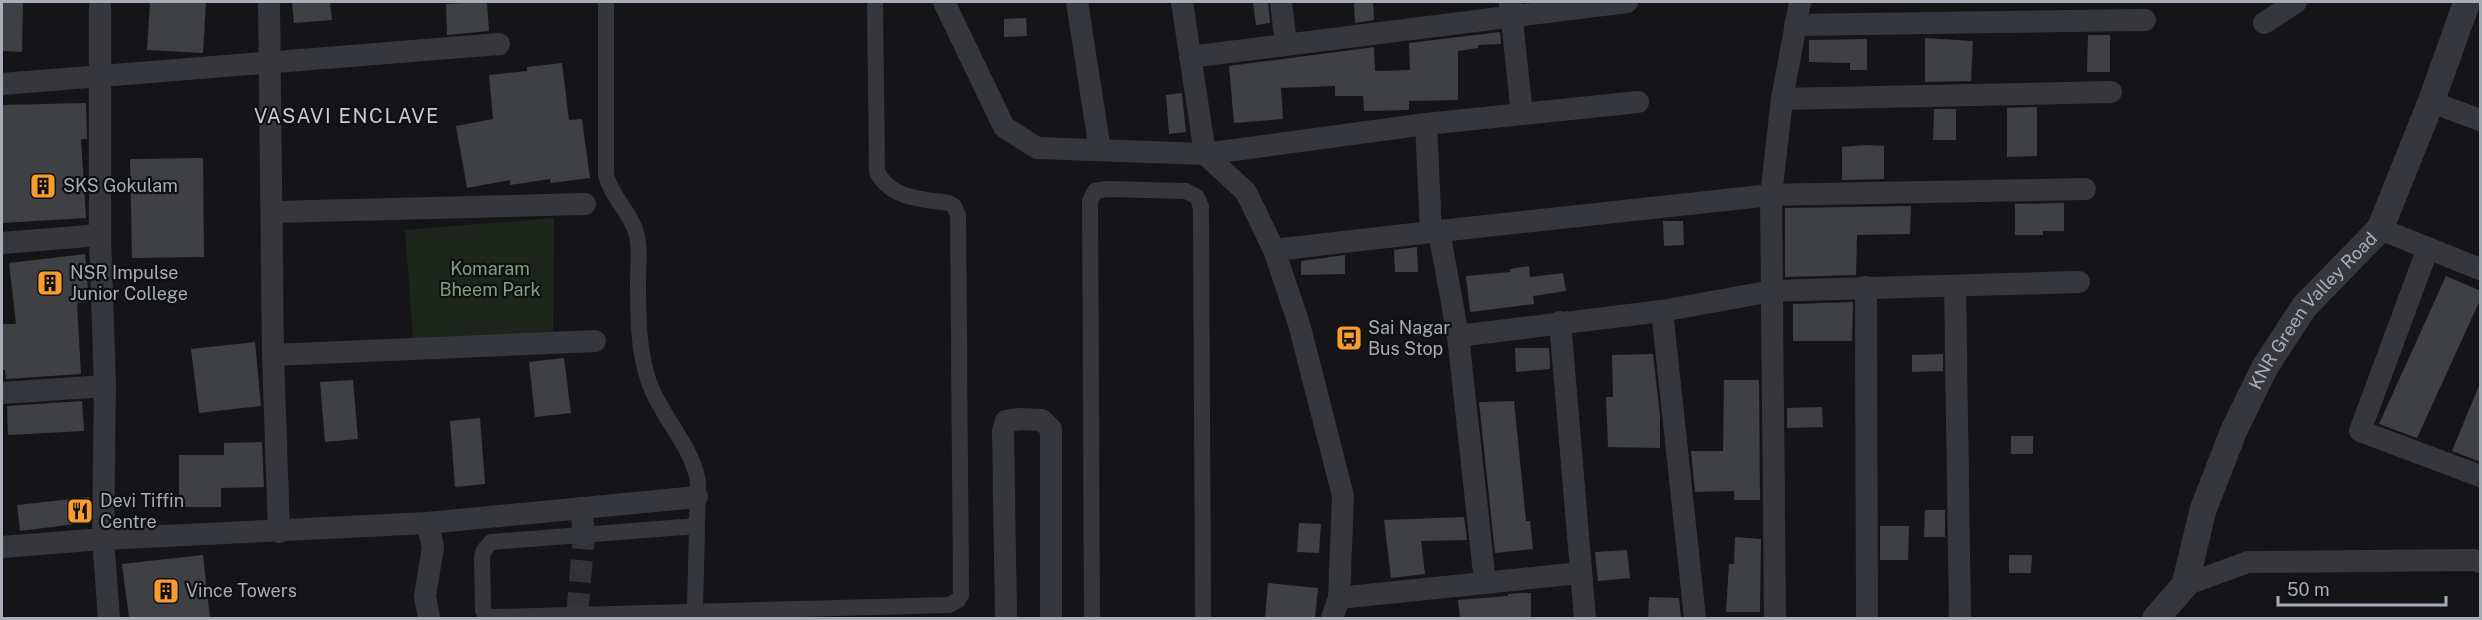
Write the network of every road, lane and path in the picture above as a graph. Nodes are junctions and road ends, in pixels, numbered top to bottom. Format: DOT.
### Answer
graph roads {
  1 [pos="100,2"];
  2 [pos="269,2"];
  3 [pos="606,2"];
  4 [pos="875,2"];
  5 [pos="944,2"];
  6 [pos="1077,2"];
  7 [pos="1182,2"];
  8 [pos="1281,2"];
  9 [pos="1627,2"];
  10 [pos="1800,2"];
  11 [pos="2296,2"];
  12 [pos="2467,2"];
  13 [pos="1511,8"];
  14 [pos="2145,20"];
  15 [pos="2264,23"];
  16 [pos="1795,25"];
  17 [pos="499,44"];
  18 [pos="1286,44"];
  19 [pos="1190,57"];
  20 [pos="269,63"];
  21 [pos="99,75"];
  22 [pos="2,84"];
  23 [pos="2111,92"];
  24 [pos="1782,99"];
  25 [pos="1638,102"];
  26 [pos="2432,102"];
  27 [pos="1522,114"];
  28 [pos="2481,120"];
  29 [pos="1426,124"];
  30 [pos="1100,150"];
  31 [pos="1205,154"];
  32 [pos="2085,189"];
  33 [pos="1771,195"];
  34 [pos="585,204"];
  35 [pos="273,212"];
  36 [pos="2380,229"];
  37 [pos="1435,231"];
  38 [pos="100,235"];
  39 [pos="2,243"];
  40 [pos="2428,248"];
  41 [pos="1274,250"];
  42 [pos="2481,269"];
  43 [pos="2079,282"];
  44 [pos="1955,286"];
  45 [pos="1866,287"];
  46 [pos="1772,291"];
  47 [pos="1662,311"];
  48 [pos="1560,322"];
  49 [pos="1458,336"];
  50 [pos="595,341"];
  51 [pos="273,355"];
  52 [pos="105,386"];
  53 [pos="2,393"];
  54 [pos="2481,476"];
  55 [pos="697,497"];
  56 [pos="581,508"];
  57 [pos="427,524"];
  58 [pos="696,526"];
  59 [pos="279,532"];
  60 [pos="584,535"];
  61 [pos="103,538"];
  62 [pos="2,547"];
  63 [pos="2481,562"];
  64 [pos="1580,573"];
  65 [pos="1485,582"];
  66 [pos="2185,585"];
  67 [pos="1335,608"];
  68 [pos="695,612"];
  69 [pos="577,617"];
  70 [pos="109,618"];
  71 [pos="429,618"];
  72 [pos="1006,618"];
  73 [pos="1051,618"];
  74 [pos="1092,618"];
  75 [pos="1203,618"];
  76 [pos="1585,618"];
  77 [pos="1695,618"];
  78 [pos="1775,618"];
  79 [pos="1867,618"];
  80 [pos="1960,618"];
  81 [pos="2156,618"];
  1 -- 21 [label="street"];
  2 -- 20 [label="street"];
  3 -- 55 [label="street"];
  4 -- 68 [label="street"];
  5 -- 30 [label="street"];
  6 -- 30 [label="street"];
  7 -- 19 [label="street"];
  8 -- 18 [label="street"];
  9 -- 13 [label="street"];
  10 -- 16 [label="street"];
  11 -- 15 [label="street"];
  12 -- 26 [label="street, KNR Green Valley Road"];
  13 -- 18 [label="street"];
  13 -- 27 [label="street"];
  14 -- 16 [label="street"];
  16 -- 24 [label="street"];
  17 -- 20 [label="street"];
  18 -- 19 [label="street"];
  19 -- 31 [label="street"];
  20 -- 21 [label="street"];
  20 -- 35 [label="street"];
  21 -- 22 [label="street"];
  21 -- 38 [label="street"];
  23 -- 24 [label="street"];
  24 -- 33 [label="street"];
  25 -- 27 [label="street"];
  26 -- 28 [label="street"];
  26 -- 36 [label="street, KNR Green Valley Road"];
  27 -- 29 [label="street"];
  29 -- 31 [label="street"];
  29 -- 37 [label="street"];
  30 -- 31 [label="street"];
  31 -- 41 [label="street"];
  32 -- 33 [label="street"];
  33 -- 37 [label="street"];
  33 -- 46 [label="street"];
  34 -- 35 [label="street"];
  35 -- 51 [label="street"];
  36 -- 40 [label="street"];
  36 -- 66 [label="street, KNR Green Valley Road"];
  37 -- 41 [label="street"];
  37 -- 49 [label="street"];
  38 -- 39 [label="street"];
  38 -- 52 [label="street"];
  40 -- 42 [label="street"];
  40 -- 54 [label="street"];
  41 -- 67 [label="street"];
  43 -- 44 [label="street"];
  44 -- 45 [label="street"];
  44 -- 80 [label="street"];
  45 -- 46 [label="street"];
  45 -- 79 [label="street"];
  46 -- 47 [label="street"];
  46 -- 78 [label="street"];
  47 -- 48 [label="street"];
  47 -- 77 [label="street"];
  48 -- 49 [label="street"];
  48 -- 64 [label="street"];
  49 -- 65 [label="street"];
  50 -- 51 [label="street"];
  51 -- 59 [label="street"];
  52 -- 53 [label="street"];
  52 -- 61 [label="street"];
  55 -- 56 [label="street"];
  55 -- 58 [label="street"];
  56 -- 57 [label="street"];
  56 -- 60 [label="street"];
  57 -- 59 [label="street"];
  57 -- 71 [label="street"];
  58 -- 60 [label="street"];
  58 -- 68 [label="street"];
  59 -- 61 [label="street"];
  60 -- 69 [label="street"];
  61 -- 62 [label="street"];
  61 -- 70 [label="street"];
  63 -- 66 [label="street"];
  64 -- 65 [label="street"];
  64 -- 76 [label="street"];
  65 -- 67 [label="street"];
  66 -- 81 [label="street, KNR Green Valley Road"];
  68 -- 69 [label="street"];
  72 -- 73 [label="street"];
  74 -- 75 [label="street"];
}
